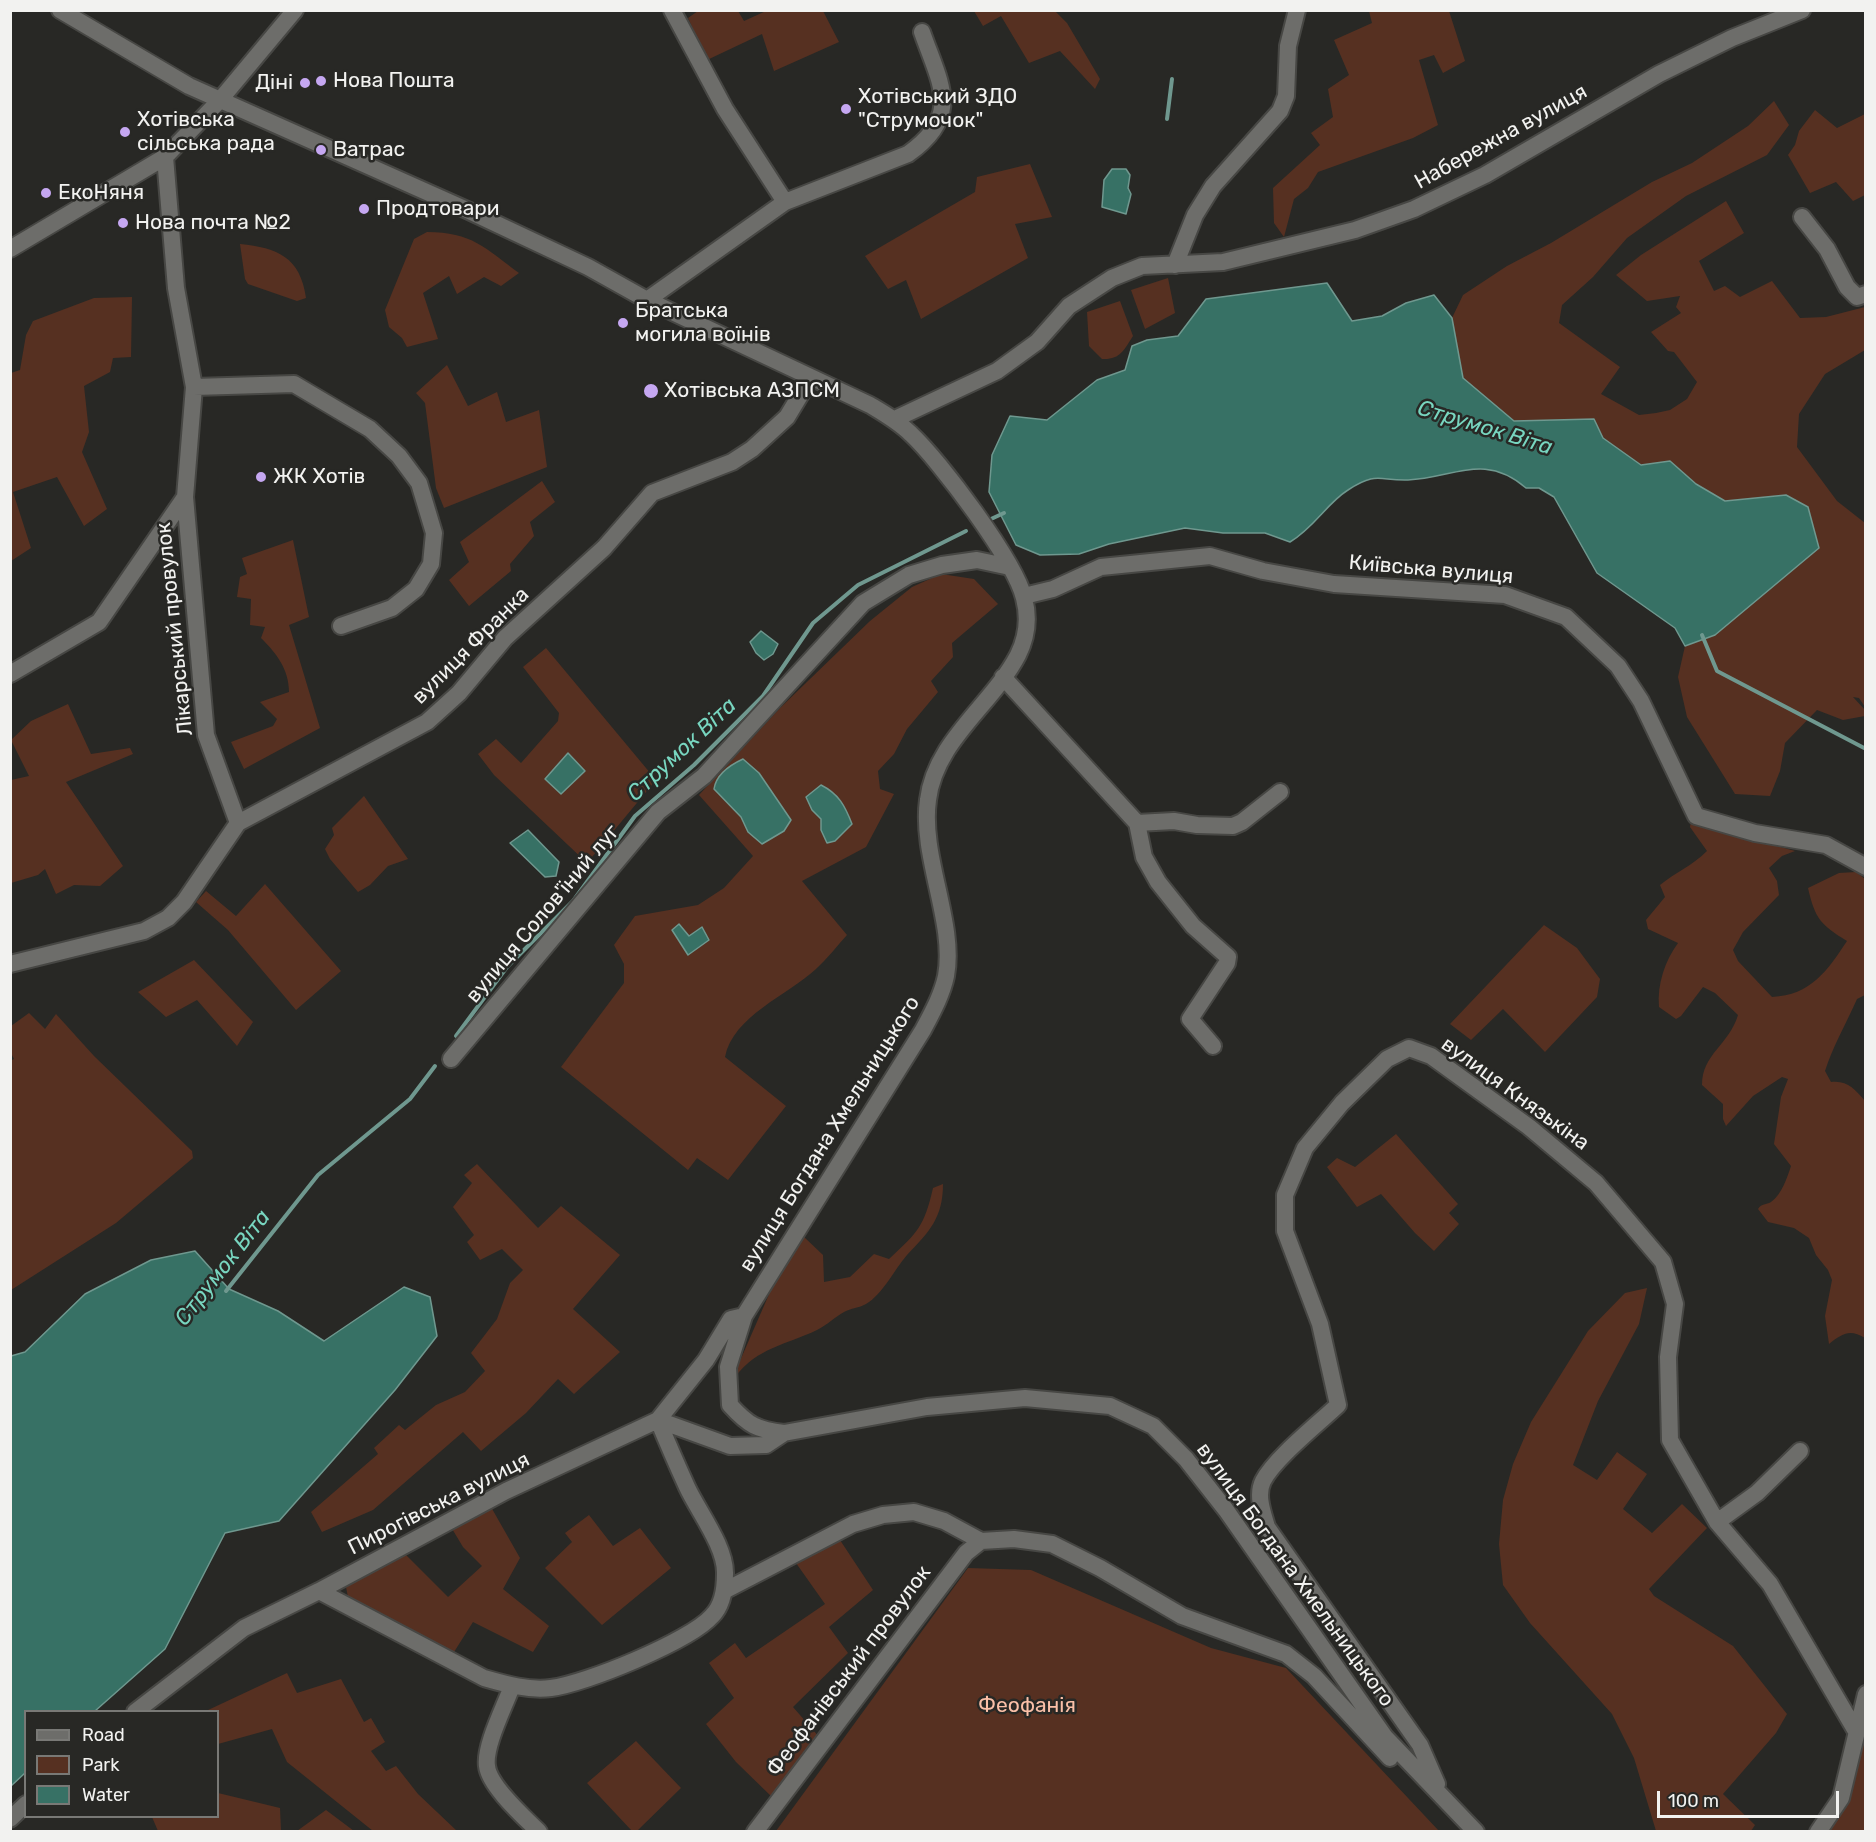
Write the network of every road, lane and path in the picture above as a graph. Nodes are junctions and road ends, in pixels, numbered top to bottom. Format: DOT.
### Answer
graph roads {
  1 [pos="60,10"];
  2 [pos="295,10"];
  3 [pos="672,10"];
  4 [pos="1297,10"];
  5 [pos="1802,10"];
  6 [pos="922,32"];
  7 [pos="220,100"];
  8 [pos="165,158"];
  9 [pos="785,202"];
  10 [pos="1802,217"];
  11 [pos="10,249"];
  12 [pos="1175,265"];
  13 [pos="1866,294"];
  14 [pos="647,300"];
  15 [pos="810,379"];
  16 [pos="194,387"];
  17 [pos="895,419"];
  18 [pos="185,497"];
  19 [pos="1010,567"];
  20 [pos="1024,596"];
  21 [pos="341,626"];
  22 [pos="10,674"];
  23 [pos="1003,677"];
  24 [pos="1280,792"];
  25 [pos="1137,822"];
  26 [pos="238,823"];
  27 [pos="1866,867"];
  28 [pos="10,964"];
  29 [pos="1213,1046"];
  30 [pos="451,1059"];
  31 [pos="744,1316"];
  32 [pos="658,1420"];
  33 [pos="784,1433"];
  34 [pos="1800,1451"];
  35 [pos="1717,1522"];
  36 [pos="981,1541"];
  37 [pos="319,1591"];
  38 [pos="724,1591"];
  39 [pos="512,1686"];
  40 [pos="1866,1694"];
  41 [pos="138,1710"];
  42 [pos="1857,1733"];
  43 [pos="1442,1794"];
  44 [pos="24,1806"];
  45 [pos="10,1819"];
  46 [pos="539,1832"];
  47 [pos="755,1832"];
  48 [pos="1475,1832"];
  49 [pos="1818,1832"];
  1 -- 7 [label="street, вулиця Богдана Хмельницького"];
  2 -- 7 [label="street"];
  3 -- 9 [label="street"];
  4 -- 12 [label="street"];
  5 -- 12 [label="street, Набережна вулиця"];
  6 -- 9 [label="street"];
  7 -- 8 [label="street"];
  7 -- 14 [label="street, вулиця Богдана Хмельницького"];
  8 -- 11 [label="street"];
  8 -- 16 [label="street, Лікарський провулок"];
  9 -- 14 [label="street"];
  10 -- 13 [label="street"];
  12 -- 17 [label="street, Набережна вулиця"];
  14 -- 15 [label="street, вулиця Богдана Хмельницького"];
  15 -- 17 [label="street, вулиця Богдана Хмельницького"];
  15 -- 26 [label="street, вулиця Франка"];
  16 -- 18 [label="street, Лікарський провулок"];
  16 -- 21 [label="street"];
  17 -- 19 [label="street, вулиця Богдана Хмельницького"];
  18 -- 22 [label="street"];
  18 -- 26 [label="street, Лікарський провулок"];
  19 -- 20 [label="street, вулиця Богдана Хмельницького"];
  19 -- 30 [label="street, вулиця Солов'їний луг"];
  20 -- 23 [label="street, вулиця Богдана Хмельницького"];
  20 -- 27 [label="street, Київська вулиця"];
  23 -- 25 [label="street"];
  23 -- 31 [label="street, вулиця Богдана Хмельницького"];
  24 -- 25 [label="street"];
  25 -- 29 [label="street"];
  26 -- 28 [label="street, вулиця Франка"];
  31 -- 32 [label="street"];
  31 -- 33 [label="street, вулиця Богдана Хмельницького"];
  32 -- 33 [label="street"];
  32 -- 37 [label="street, Пирогівська вулиця"];
  32 -- 38 [label="street"];
  33 -- 43 [label="street, вулиця Богдана Хмельницького"];
  34 -- 35 [label="street"];
  35 -- 42 [label="street, вулиця Князькіна"];
  35 -- 43 [label="street, вулиця Князькіна"];
  36 -- 38 [label="street"];
  36 -- 47 [label="street, Феофанівський провулок"];
  36 -- 48 [label="street"];
  37 -- 39 [label="street"];
  37 -- 41 [label="street, Пирогівська вулиця"];
  38 -- 39 [label="street"];
  39 -- 46 [label="street"];
  40 -- 42 [label="street"];
  42 -- 49 [label="street"];
  43 -- 48 [label="street, вулиця Богдана Хмельницького"];
  44 -- 45 [label="street"];
}
